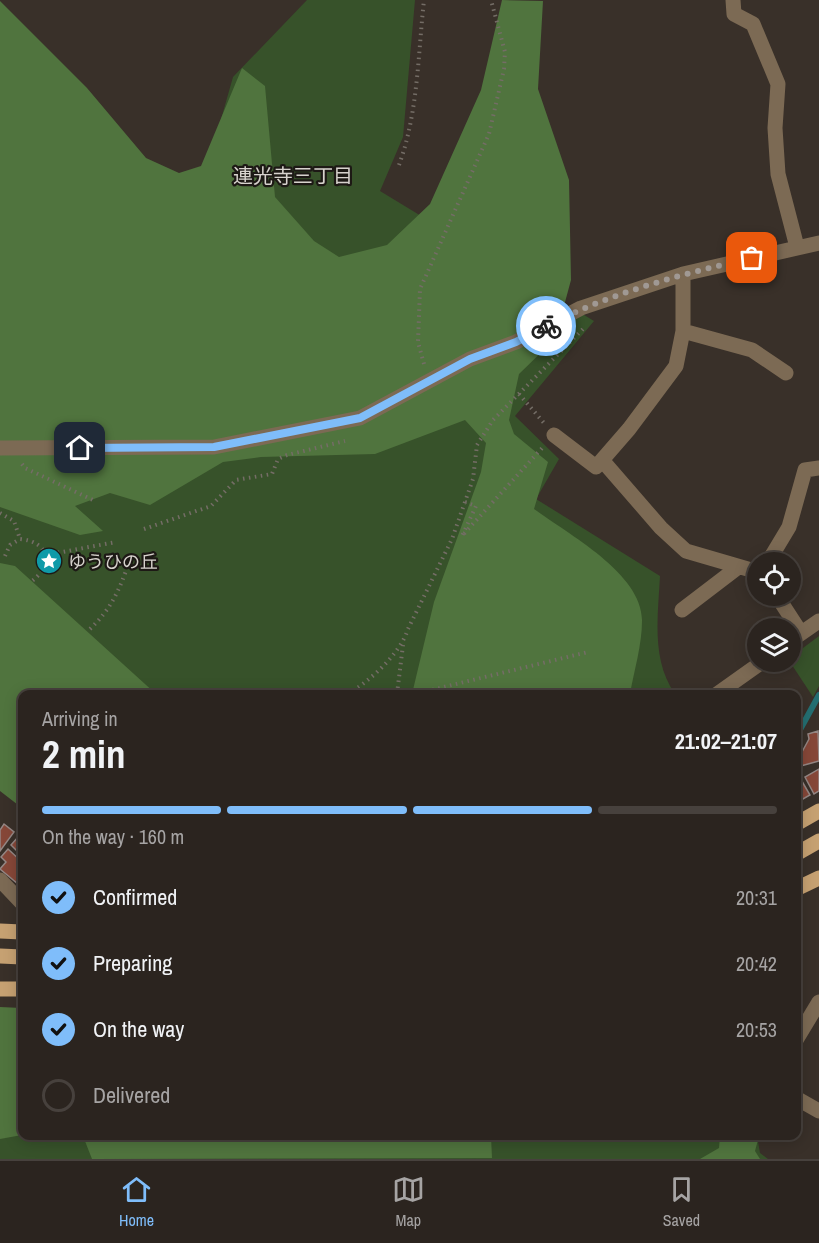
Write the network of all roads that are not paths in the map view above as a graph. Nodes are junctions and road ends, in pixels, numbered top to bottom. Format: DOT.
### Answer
graph roads {
  1 [pos="733,0"];
  2 [pos="819,243"];
  3 [pos="797,247"];
  4 [pos="683,274"];
  5 [pos="682,331"];
  6 [pos="786,373"];
  7 [pos="554,435"];
  8 [pos="6,448"];
  9 [pos="599,464"];
  10 [pos="819,468"];
  11 [pos="774,552"];
  12 [pos="737,568"];
  13 [pos="747,570"];
  14 [pos="682,610"];
  15 [pos="819,621"];
  16 [pos="801,634"];
  17 [pos="748,672"];
  18 [pos="723,690"];
  19 [pos="819,811"];
  20 [pos="801,821"];
  21 [pos="819,841"];
  22 [pos="801,851"];
  23 [pos="819,878"];
  24 [pos="0,880"];
  25 [pos="801,887"];
  26 [pos="18,899"];
  27 [pos="0,931"];
  28 [pos="18,932"];
  29 [pos="0,956"];
  30 [pos="18,957"];
  31 [pos="0,988"];
  32 [pos="18,989"];
  33 [pos="819,1002"];
  34 [pos="801,1032"];
  35 [pos="801,1101"];
  36 [pos="819,1111"];
  1 -- 3 [label="street"];
  2 -- 3 [label="street"];
  3 -- 4 [label="street"];
  4 -- 5 [label="street"];
  4 -- 8 [label="street"];
  5 -- 6 [label="street"];
  5 -- 9 [label="street"];
  7 -- 9 [label="street"];
  9 -- 12 [label="street"];
  10 -- 11 [label="street"];
  12 -- 13 [label="street"];
  12 -- 14 [label="street"];
  15 -- 16 [label="street"];
  17 -- 18 [label="street"];
  19 -- 20 [label="main road"];
  21 -- 22 [label="main road"];
  23 -- 25 [label="main road"];
  24 -- 26 [label="street"];
  27 -- 28 [label="main road"];
  29 -- 30 [label="main road"];
  31 -- 32 [label="main road"];
  33 -- 34 [label="street"];
  35 -- 36 [label="street"];
}
